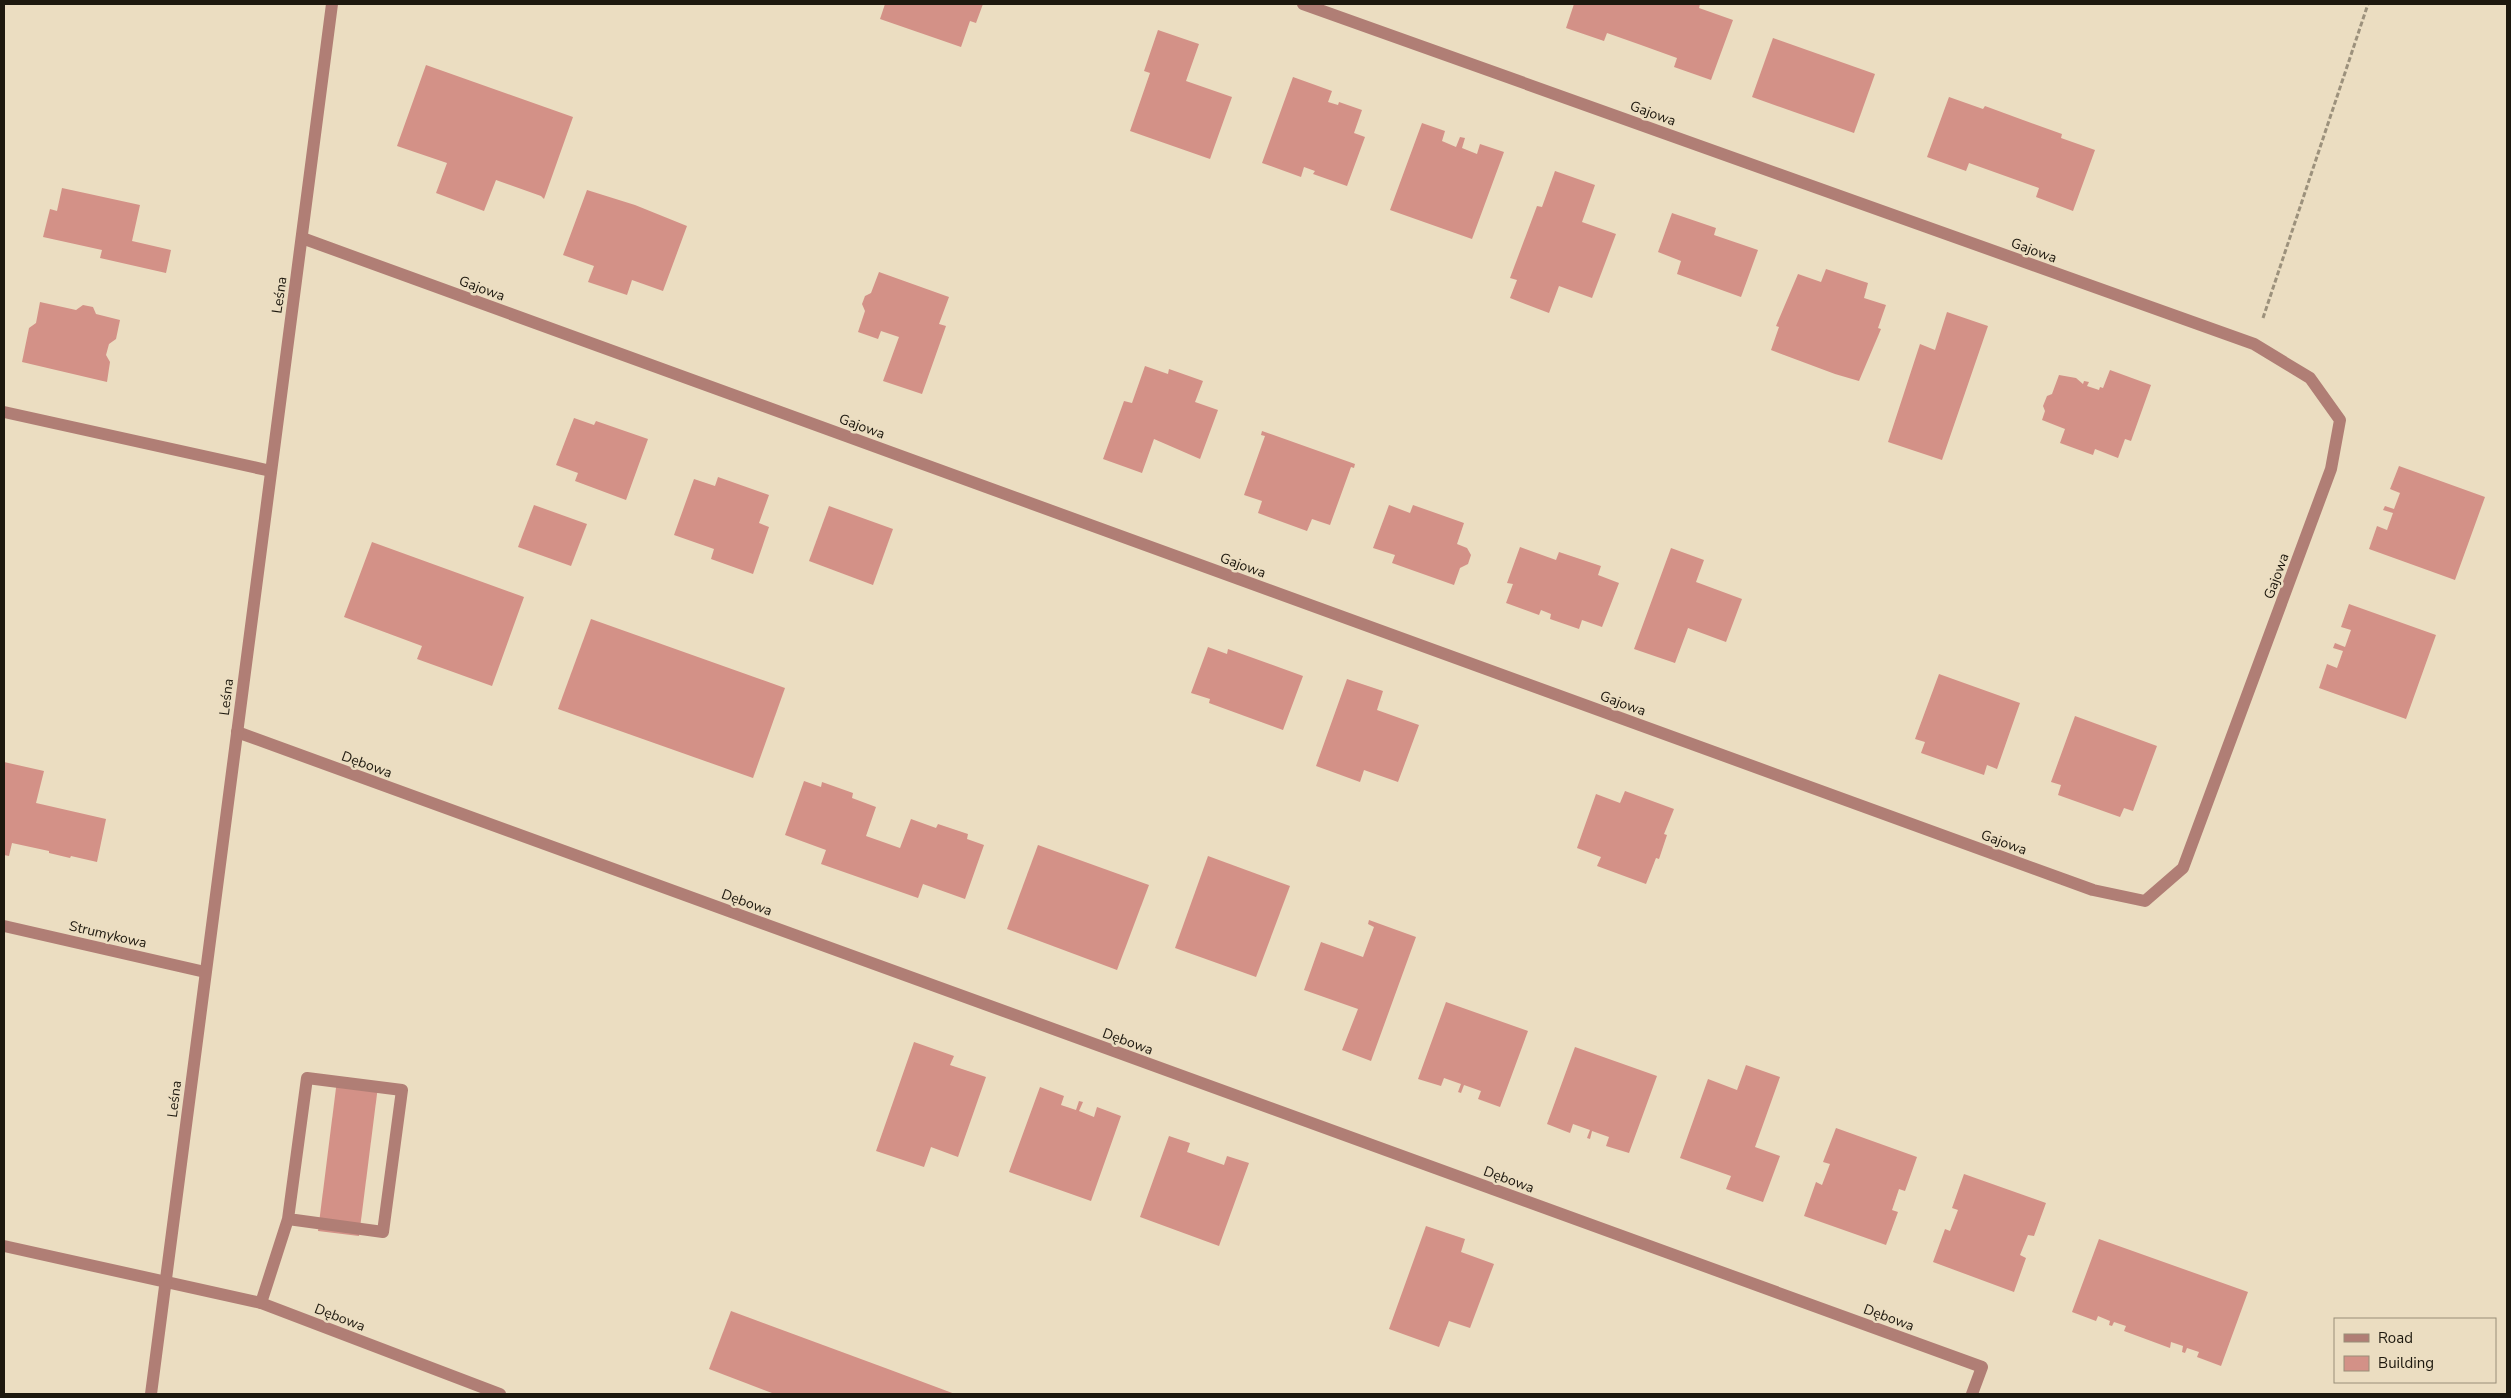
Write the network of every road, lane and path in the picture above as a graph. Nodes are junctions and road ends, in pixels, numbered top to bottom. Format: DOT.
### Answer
graph roads {
  1 [pos="332,4"];
  2 [pos="1303,4"];
  3 [pos="2368,4"];
  4 [pos="302,238"];
  5 [pos="2254,344"];
  6 [pos="4,412"];
  7 [pos="271,471"];
  8 [pos="237,732"];
  9 [pos="4,926"];
  10 [pos="206,972"];
  11 [pos="288,1219"];
  12 [pos="4,1246"];
  13 [pos="166,1282"];
  14 [pos="262,1303"];
  15 [pos="150,1394"];
  16 [pos="500,1394"];
  17 [pos="1972,1394"];
  1 -- 4 [label="street, Leśna"];
  2 -- 5 [label="street, Gajowa"];
  3 -- 5 [label="path"];
  4 -- 5 [label="street, Gajowa"];
  4 -- 7 [label="street, Leśna"];
  6 -- 7 [label="street"];
  7 -- 8 [label="street, Leśna"];
  8 -- 10 [label="street, Leśna"];
  8 -- 17 [label="street, Dębowa"];
  9 -- 10 [label="street, Strumykowa"];
  10 -- 13 [label="street, Leśna"];
  11 -- 11 [label="street"];
  11 -- 14 [label="street"];
  12 -- 13 [label="street, Dębowa"];
  13 -- 14 [label="street, Dębowa"];
  13 -- 15 [label="street, Leśna"];
  14 -- 16 [label="street, Dębowa"];
}
